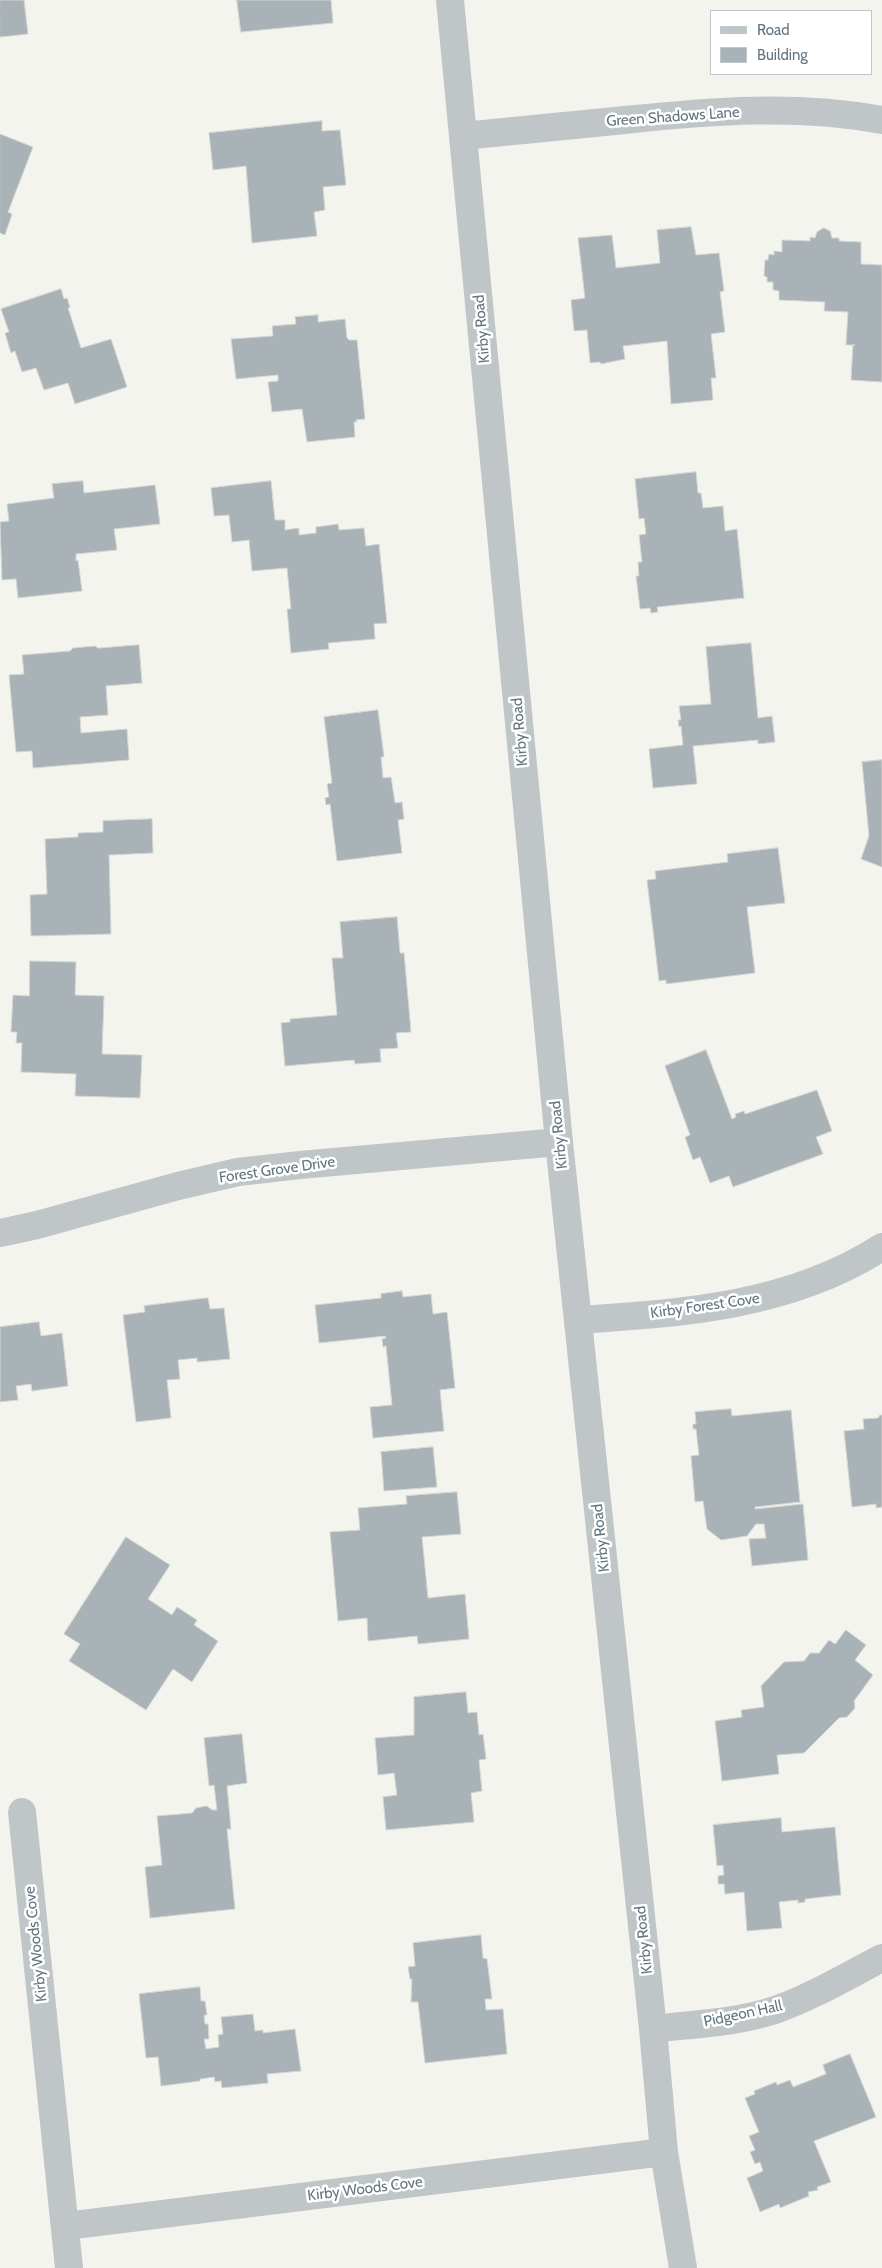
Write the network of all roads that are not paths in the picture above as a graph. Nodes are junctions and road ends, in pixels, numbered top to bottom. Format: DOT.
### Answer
graph roads {
  1 [pos="450,0"];
  2 [pos="882,120"];
  3 [pos="463,136"];
  4 [pos="559,1142"];
  5 [pos="0,1232"];
  6 [pos="882,1247"];
  7 [pos="578,1320"];
  8 [pos="22,1812"];
  9 [pos="882,1958"];
  10 [pos="653,2029"];
  11 [pos="664,2152"];
  12 [pos="66,2226"];
  13 [pos="69,2268"];
  14 [pos="683,2268"];
  1 -- 3 [label="street, Kirby Road"];
  2 -- 3 [label="street, Green Shadows Lane"];
  3 -- 4 [label="street, Kirby Road"];
  4 -- 5 [label="street, Forest Grove Drive"];
  4 -- 7 [label="street, Kirby Road"];
  6 -- 7 [label="street, Kirby Forest Cove"];
  7 -- 10 [label="street, Kirby Road"];
  8 -- 12 [label="street, Kirby Woods Cove"];
  9 -- 10 [label="street, Pidgeon Hall"];
  10 -- 11 [label="street, Kirby Road"];
  11 -- 12 [label="street, Kirby Woods Cove"];
  11 -- 14 [label="street, Kirby Road"];
  12 -- 13 [label="street, Kirby Woods Cove"];
}
